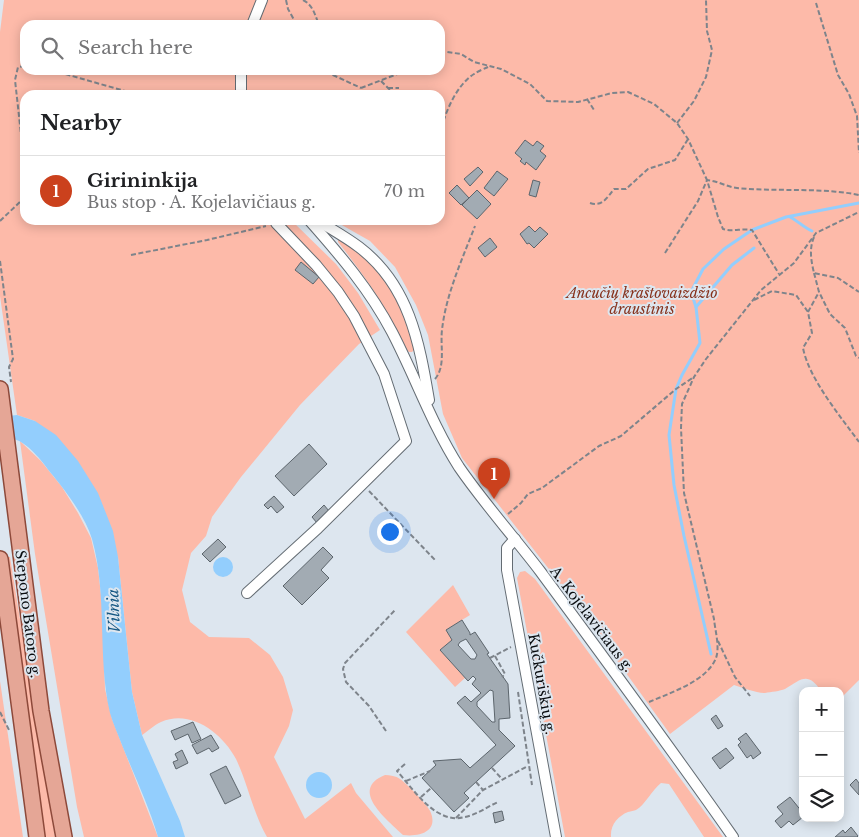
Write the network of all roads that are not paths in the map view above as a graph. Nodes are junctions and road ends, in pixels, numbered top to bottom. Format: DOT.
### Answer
graph roads {
  1 [pos="262,0"];
  2 [pos="254,20"];
  3 [pos="241,75"];
  4 [pos="241,90"];
  5 [pos="281,225"];
  6 [pos="313,225"];
  7 [pos="325,225"];
  8 [pos="0,389"];
  9 [pos="432,416"];
  10 [pos="515,539"];
  11 [pos="0,559"];
  12 [pos="247,593"];
  13 [pos="37,837"];
  14 [pos="64,837"];
  15 [pos="556,837"];
  16 [pos="733,837"];
  1 -- 2 [label="street"];
  3 -- 4 [label="street"];
  5 -- 12 [label="street"];
  6 -- 9 [label="street, A. Kojelavičiaus g."];
  7 -- 9 [label="street, A. Kojelavičiaus g."];
  8 -- 14 [label="main road, Stepono Batoro g."];
  9 -- 10 [label="street, A. Kojelavičiaus g."];
  10 -- 15 [label="street, Kučkuriškių g."];
  10 -- 16 [label="street, A. Kojelavičiaus g."];
  11 -- 13 [label="main road, Stepono Batoro g."];
}
